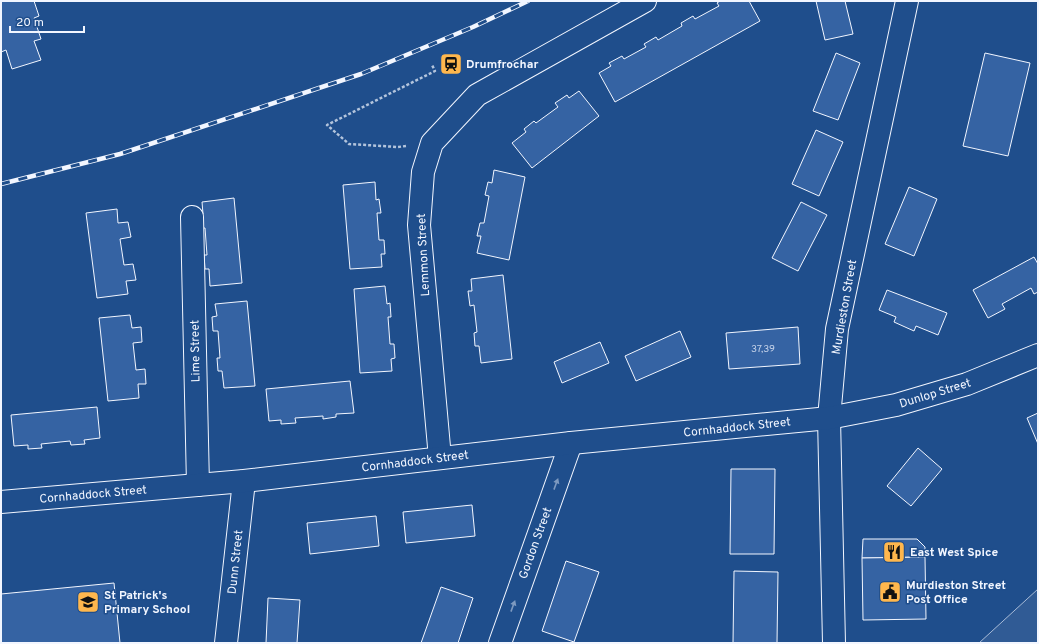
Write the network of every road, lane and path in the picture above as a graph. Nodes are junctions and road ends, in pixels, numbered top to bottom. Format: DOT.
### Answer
graph roads {
  1 [pos="645,1"];
  2 [pos="907,1"];
  3 [pos="432,65"];
  4 [pos="432,143"];
  5 [pos="192,217"];
  6 [pos="1038,355"];
  7 [pos="829,418"];
  8 [pos="571,443"];
  9 [pos="440,458"];
  10 [pos="244,481"];
  11 [pos="198,485"];
  12 [pos="1,502"];
  13 [pos="226,643"];
  14 [pos="500,643"];
  15 [pos="834,643"];
  1 -- 4 [label="street, Lemmon Street"];
  2 -- 7 [label="street, Murdieston Street"];
  3 -- 4 [label="path"];
  4 -- 9 [label="street, Lemmon Street"];
  5 -- 11 [label="street, Lime Street"];
  6 -- 7 [label="street, Dunlop Street"];
  7 -- 8 [label="street, Cornhaddock Street"];
  7 -- 15 [label="street, Murdieston Street"];
  8 -- 9 [label="street, Cornhaddock Street"];
  14 -- 8 [label="street, Gordon Street, one-way"];
  9 -- 10 [label="street, Cornhaddock Street"];
  10 -- 11 [label="street, Cornhaddock Street"];
  10 -- 13 [label="street, Dunn Street"];
  11 -- 12 [label="street, Cornhaddock Street"];
}
